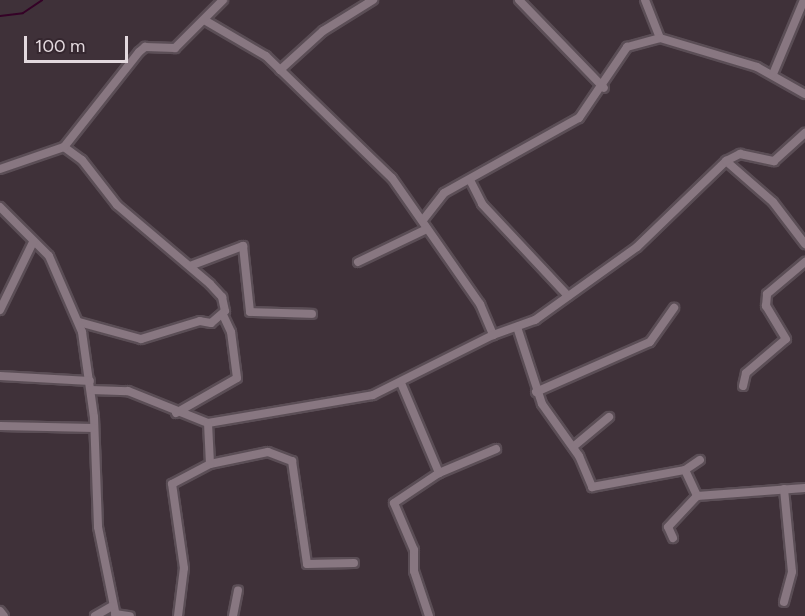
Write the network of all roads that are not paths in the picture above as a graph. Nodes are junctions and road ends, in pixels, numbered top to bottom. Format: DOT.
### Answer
graph roads {
  1 [pos="223,0"];
  2 [pos="373,0"];
  3 [pos="519,0"];
  4 [pos="645,0"];
  5 [pos="804,0"];
  6 [pos="206,21"];
  7 [pos="660,38"];
  8 [pos="279,70"];
  9 [pos="773,74"];
  10 [pos="604,88"];
  11 [pos="805,94"];
  12 [pos="805,133"];
  13 [pos="64,147"];
  14 [pos="726,161"];
  15 [pos="0,169"];
  16 [pos="470,180"];
  17 [pos="0,207"];
  18 [pos="423,220"];
  19 [pos="427,229"];
  20 [pos="33,242"];
  21 [pos="805,244"];
  22 [pos="358,262"];
  23 [pos="805,262"];
  24 [pos="190,266"];
  25 [pos="567,296"];
  26 [pos="674,308"];
  27 [pos="0,310"];
  28 [pos="312,314"];
  29 [pos="223,315"];
  30 [pos="79,322"];
  31 [pos="517,327"];
  32 [pos="493,335"];
  33 [pos="0,376"];
  34 [pos="401,382"];
  35 [pos="91,386"];
  36 [pos="743,386"];
  37 [pos="536,392"];
  38 [pos="176,412"];
  39 [pos="609,417"];
  40 [pos="208,423"];
  41 [pos="0,426"];
  42 [pos="94,428"];
  43 [pos="573,447"];
  44 [pos="496,449"];
  45 [pos="700,460"];
  46 [pos="210,464"];
  47 [pos="685,470"];
  48 [pos="439,473"];
  49 [pos="805,488"];
  50 [pos="783,489"];
  51 [pos="697,496"];
  52 [pos="673,538"];
  53 [pos="354,563"];
  54 [pos="238,591"];
  55 [pos="784,602"];
  56 [pos="0,611"];
  57 [pos="115,612"];
  58 [pos="4,616"];
  59 [pos="95,616"];
  60 [pos="130,616"];
  61 [pos="178,616"];
  62 [pos="233,616"];
  63 [pos="429,616"];
  1 -- 6 [label="street"];
  2 -- 8 [label="street"];
  3 -- 10 [label="street"];
  4 -- 7 [label="street"];
  5 -- 9 [label="street"];
  6 -- 8 [label="street"];
  6 -- 13 [label="street"];
  7 -- 9 [label="street"];
  7 -- 10 [label="street"];
  8 -- 18 [label="street"];
  9 -- 11 [label="street"];
  10 -- 16 [label="street"];
  12 -- 14 [label="street"];
  13 -- 15 [label="street"];
  13 -- 24 [label="street"];
  14 -- 21 [label="street"];
  14 -- 25 [label="street"];
  16 -- 18 [label="street"];
  16 -- 25 [label="street"];
  17 -- 20 [label="street"];
  18 -- 19 [label="street"];
  19 -- 22 [label="street"];
  19 -- 32 [label="street"];
  20 -- 27 [label="street"];
  20 -- 30 [label="street"];
  23 -- 36 [label="street"];
  24 -- 28 [label="street"];
  24 -- 29 [label="street"];
  25 -- 31 [label="street"];
  26 -- 37 [label="street"];
  29 -- 30 [label="street"];
  29 -- 38 [label="street"];
  30 -- 35 [label="street"];
  31 -- 32 [label="street"];
  31 -- 37 [label="street"];
  32 -- 34 [label="street"];
  33 -- 35 [label="street"];
  34 -- 40 [label="street"];
  34 -- 48 [label="street"];
  35 -- 38 [label="street"];
  35 -- 42 [label="street"];
  37 -- 43 [label="street"];
  38 -- 40 [label="street"];
  39 -- 43 [label="street"];
  40 -- 46 [label="street"];
  41 -- 42 [label="street"];
  42 -- 57 [label="street"];
  43 -- 47 [label="street"];
  44 -- 48 [label="street"];
  45 -- 47 [label="street"];
  46 -- 53 [label="street"];
  46 -- 61 [label="street"];
  47 -- 51 [label="street"];
  48 -- 63 [label="street"];
  49 -- 50 [label="street"];
  50 -- 51 [label="street"];
  50 -- 55 [label="street"];
  51 -- 52 [label="street"];
  54 -- 62 [label="street"];
  56 -- 58 [label="street"];
  57 -- 59 [label="street"];
  57 -- 60 [label="street"];
}
